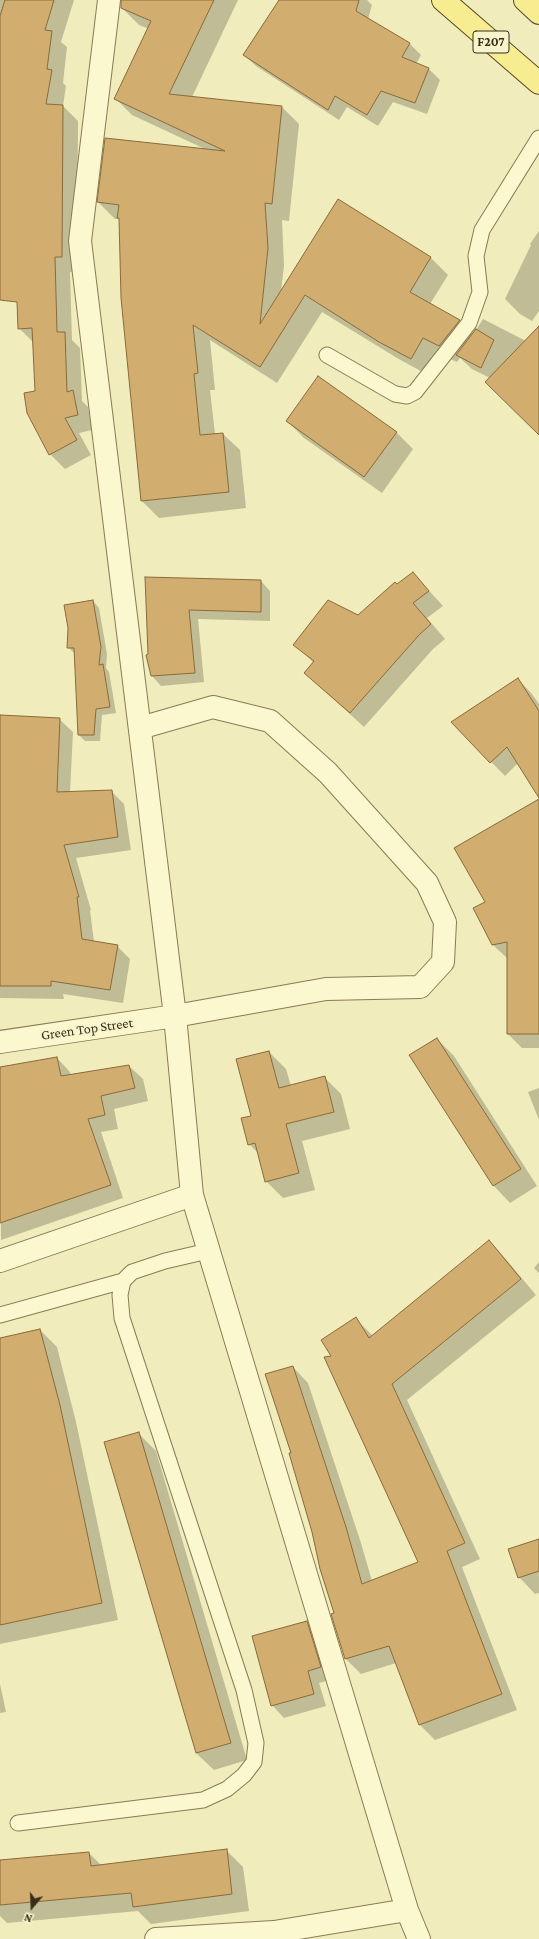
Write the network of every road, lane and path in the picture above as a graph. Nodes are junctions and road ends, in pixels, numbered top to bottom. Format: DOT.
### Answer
graph roads {
  1 [pos="109,0"];
  2 [pos="444,0"];
  3 [pos="525,0"];
  4 [pos="539,13"];
  5 [pos="539,83"];
  6 [pos="539,138"];
  7 [pos="327,355"];
  8 [pos="140,728"];
  9 [pos="175,1016"];
  10 [pos="0,1042"];
  11 [pos="192,1195"];
  12 [pos="208,1251"];
  13 [pos="0,1261"];
  14 [pos="123,1281"];
  15 [pos="0,1316"];
  16 [pos="18,1823"];
  17 [pos="407,1910"];
  18 [pos="156,1939"];
  19 [pos="419,1939"];
  1 -- 8 [label="street"];
  2 -- 5 [label="main road, F207"];
  3 -- 4 [label="main road"];
  6 -- 7 [label="lane"];
  8 -- 9 [label="street"];
  8 -- 9 [label="street, Green Top Street"];
  9 -- 10 [label="street, Green Top Street"];
  9 -- 11 [label="street"];
  11 -- 12 [label="street"];
  11 -- 13 [label="street"];
  12 -- 14 [label="lane"];
  12 -- 17 [label="street"];
  14 -- 15 [label="lane"];
  14 -- 16 [label="lane"];
  17 -- 18 [label="street"];
  17 -- 19 [label="street"];
}
